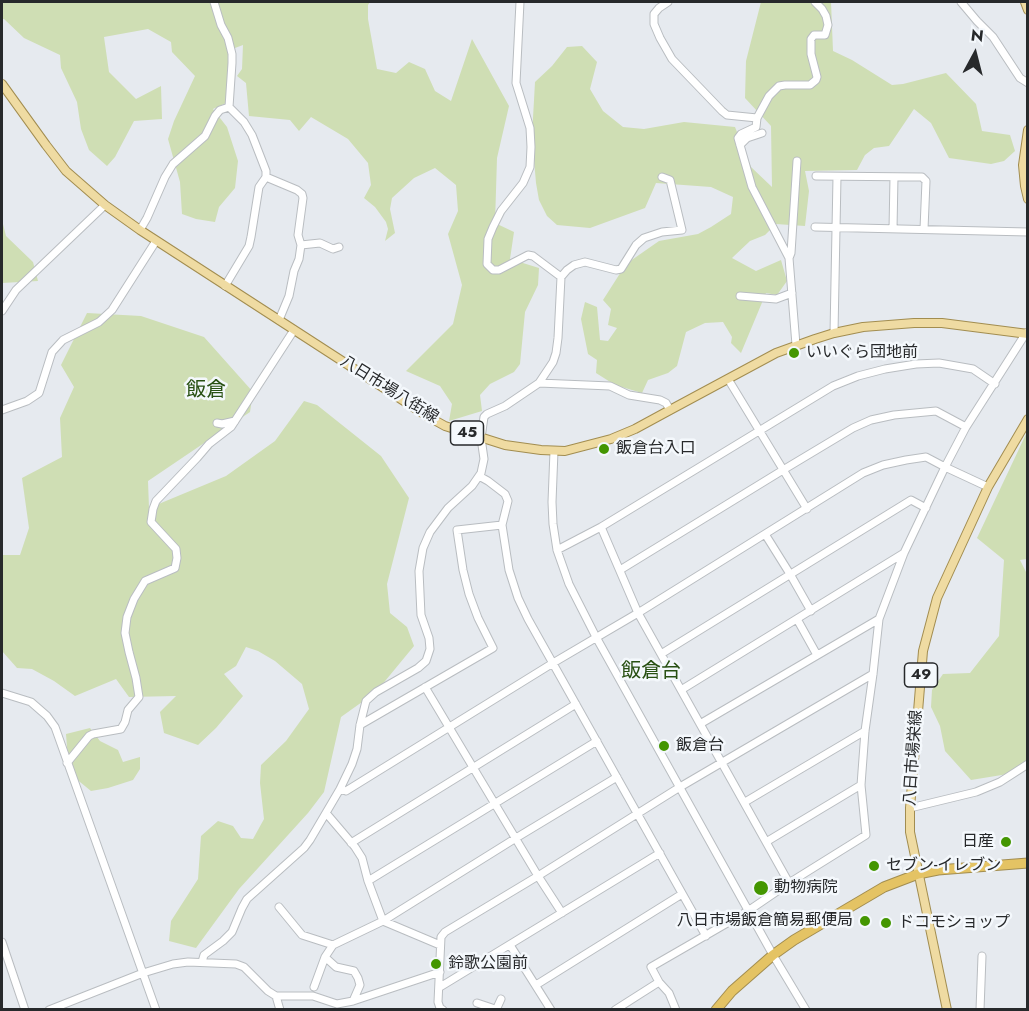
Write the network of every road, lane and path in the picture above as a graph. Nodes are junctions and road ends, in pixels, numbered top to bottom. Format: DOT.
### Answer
graph roads {
  1 [pos="214,2"];
  2 [pos="520,2"];
  3 [pos="668,2"];
  4 [pos="815,2"];
  5 [pos="961,2"];
  6 [pos="1025,2"];
  7 [pos="1028,10"];
  8 [pos="1028,83"];
  9 [pos="2,84"];
  10 [pos="229,107"];
  11 [pos="757,118"];
  12 [pos="1028,130"];
  13 [pos="762,133"];
  14 [pos="740,145"];
  15 [pos="797,161"];
  16 [pos="816,176"];
  17 [pos="266,177"];
  18 [pos="662,177"];
  19 [pos="837,177"];
  20 [pos="894,177"];
  21 [pos="1028,199"];
  22 [pos="105,205"];
  23 [pos="814,227"];
  24 [pos="836,227"];
  25 [pos="893,229"];
  26 [pos="924,229"];
  27 [pos="140,230"];
  28 [pos="1028,232"];
  29 [pos="156,241"];
  30 [pos="301,245"];
  31 [pos="339,247"];
  32 [pos="789,258"];
  33 [pos="561,277"];
  34 [pos="225,286"];
  35 [pos="792,293"];
  36 [pos="740,296"];
  37 [pos="2,311"];
  38 [pos="279,320"];
  39 [pos="294,330"];
  40 [pos="834,333"];
  41 [pos="1027,333"];
  42 [pos="796,345"];
  43 [pos="728,379"];
  44 [pos="539,383"];
  45 [pos="994,384"];
  46 [pos="2,410"];
  47 [pos="670,410"];
  48 [pos="1028,419"];
  49 [pos="235,420"];
  50 [pos="217,423"];
  51 [pos="966,427"];
  52 [pos="760,432"];
  53 [pos="481,438"];
  54 [pos="554,451"];
  55 [pos="945,467"];
  56 [pos="783,470"];
  57 [pos="479,477"];
  58 [pos="988,487"];
  59 [pos="926,508"];
  60 [pos="807,510"];
  61 [pos="502,525"];
  62 [pos="601,527"];
  63 [pos="765,534"];
  64 [pos="557,550"];
  65 [pos="904,553"];
  66 [pos="620,570"];
  67 [pos="790,574"];
  68 [pos="811,611"];
  69 [pos="638,613"];
  70 [pos="797,619"];
  71 [pos="879,619"];
  72 [pos="596,637"];
  73 [pos="661,654"];
  74 [pos="817,655"];
  75 [pos="553,663"];
  76 [pos="873,674"];
  77 [pos="425,687"];
  78 [pos="681,690"];
  79 [pos="2,693"];
  80 [pos="576,704"];
  81 [pos="700,724"];
  82 [pos="360,725"];
  83 [pos="450,728"];
  84 [pos="865,731"];
  85 [pos="597,741"];
  86 [pos="67,763"];
  87 [pos="723,763"];
  88 [pos="1028,764"];
  89 [pos="473,768"];
  90 [pos="617,777"];
  91 [pos="861,785"];
  92 [pos="680,787"];
  93 [pos="340,789"];
  94 [pos="745,802"];
  95 [pos="494,803"];
  96 [pos="910,808"];
  97 [pos="326,813"];
  98 [pos="638,813"];
  99 [pos="516,838"];
  100 [pos="766,842"];
  101 [pos="351,843"];
  102 [pos="660,853"];
  103 [pos="1028,863"];
  104 [pos="918,874"];
  105 [pos="538,876"];
  106 [pos="368,881"];
  107 [pos="789,883"];
  108 [pos="682,894"];
  109 [pos="279,907"];
  110 [pos="748,911"];
  111 [pos="562,913"];
  112 [pos="383,921"];
  113 [pos="706,936"];
  114 [pos="2,942"];
  115 [pos="333,945"];
  116 [pos="440,945"];
  117 [pos="510,945"];
  118 [pos="773,955"];
  119 [pos="982,956"];
  120 [pos="325,957"];
  121 [pos="202,962"];
  122 [pos="440,972"];
  123 [pos="143,973"];
  124 [pos="659,982"];
  125 [pos="536,985"];
  126 [pos="314,987"];
  127 [pos="440,987"];
  128 [pos="276,996"];
  129 [pos="501,999"];
  130 [pos="352,1001"];
  131 [pos="477,1003"];
  132 [pos="495,1009"];
  133 [pos="25,1010"];
  134 [pos="49,1010"];
  135 [pos="156,1010"];
  136 [pos="280,1010"];
  137 [pos="443,1010"];
  138 [pos="550,1010"];
  139 [pos="615,1010"];
  140 [pos="676,1010"];
  141 [pos="716,1010"];
  142 [pos="806,1010"];
  143 [pos="947,1010"];
  144 [pos="980,1010"];
  1 -- 10 [label="street"];
  2 -- 33 [label="street"];
  3 -- 11 [label="street"];
  4 -- 11 [label="street"];
  5 -- 8 [label="street"];
  6 -- 7 [label="main road"];
  9 -- 22 [label="main road, 八日市場八街線 / 45"];
  10 -- 17 [label="street"];
  10 -- 27 [label="street"];
  11 -- 14 [label="street"];
  12 -- 21 [label="main road"];
  13 -- 14 [label="street"];
  14 -- 32 [label="street"];
  15 -- 32 [label="street"];
  16 -- 19 [label="street"];
  17 -- 30 [label="street"];
  17 -- 34 [label="street"];
  18 -- 33 [label="street"];
  19 -- 20 [label="street"];
  19 -- 24 [label="street"];
  20 -- 25 [label="street"];
  20 -- 26 [label="street"];
  22 -- 27 [label="main road, 八日市場八街線 / 45"];
  22 -- 37 [label="street"];
  23 -- 24 [label="street"];
  24 -- 25 [label="street"];
  24 -- 40 [label="street"];
  25 -- 26 [label="street"];
  26 -- 28 [label="street"];
  27 -- 29 [label="main road, 八日市場八街線 / 45"];
  29 -- 34 [label="main road, 八日市場八街線 / 45"];
  29 -- 46 [label="street"];
  30 -- 31 [label="street"];
  30 -- 38 [label="street"];
  32 -- 35 [label="street"];
  33 -- 44 [label="street"];
  34 -- 38 [label="main road, 八日市場八街線 / 45"];
  35 -- 36 [label="street"];
  35 -- 42 [label="street"];
  38 -- 39 [label="main road, 八日市場八街線 / 45"];
  39 -- 49 [label="street"];
  39 -- 53 [label="main road, 八日市場八街線 / 45"];
  40 -- 41 [label="main road, 八日市場八街線 / 45"];
  40 -- 42 [label="main road, 八日市場八街線 / 45"];
  41 -- 45 [label="street"];
  42 -- 43 [label="main road, 八日市場八街線 / 45"];
  43 -- 47 [label="main road, 八日市場八街線 / 45"];
  43 -- 52 [label="street"];
  44 -- 47 [label="street"];
  44 -- 53 [label="street"];
  45 -- 51 [label="street"];
  45 -- 52 [label="street"];
  47 -- 54 [label="main road, 八日市場八街線 / 45"];
  48 -- 58 [label="main road, 八日市場栄線 / 49"];
  49 -- 50 [label="street"];
  49 -- 86 [label="street"];
  51 -- 55 [label="street"];
  51 -- 56 [label="street"];
  52 -- 56 [label="street"];
  52 -- 62 [label="street"];
  53 -- 54 [label="main road, 八日市場八街線 / 45"];
  53 -- 57 [label="street"];
  54 -- 64 [label="street"];
  55 -- 58 [label="street"];
  55 -- 59 [label="street"];
  55 -- 60 [label="street"];
  56 -- 60 [label="street"];
  56 -- 66 [label="street"];
  57 -- 61 [label="street"];
  57 -- 82 [label="street"];
  58 -- 96 [label="main road, 八日市場栄線 / 49"];
  59 -- 65 [label="street"];
  59 -- 67 [label="street"];
  60 -- 63 [label="street"];
  61 -- 75 [label="street"];
  61 -- 77 [label="street"];
  62 -- 64 [label="street"];
  62 -- 66 [label="street"];
  63 -- 67 [label="street"];
  63 -- 69 [label="street"];
  64 -- 72 [label="street"];
  65 -- 68 [label="street"];
  65 -- 71 [label="street"];
  66 -- 69 [label="street"];
  67 -- 68 [label="street"];
  67 -- 73 [label="street"];
  68 -- 70 [label="street"];
  69 -- 72 [label="street"];
  69 -- 73 [label="street"];
  70 -- 74 [label="street"];
  70 -- 78 [label="street"];
  71 -- 74 [label="street"];
  71 -- 76 [label="street"];
  72 -- 75 [label="street"];
  72 -- 92 [label="street"];
  73 -- 78 [label="street"];
  74 -- 81 [label="street"];
  75 -- 80 [label="street"];
  75 -- 83 [label="street"];
  76 -- 84 [label="street"];
  76 -- 87 [label="street"];
  77 -- 82 [label="street"];
  77 -- 83 [label="street"];
  78 -- 81 [label="street"];
  79 -- 86 [label="street"];
  80 -- 85 [label="street"];
  80 -- 89 [label="street"];
  81 -- 87 [label="street"];
  82 -- 93 [label="street"];
  83 -- 89 [label="street"];
  83 -- 93 [label="street"];
  84 -- 91 [label="street"];
  84 -- 94 [label="street"];
  85 -- 90 [label="street"];
  85 -- 95 [label="street"];
  86 -- 123 [label="street"];
  87 -- 92 [label="street"];
  87 -- 94 [label="street"];
  88 -- 96 [label="street"];
  89 -- 95 [label="street"];
  89 -- 101 [label="street"];
  90 -- 98 [label="street"];
  90 -- 99 [label="street"];
  91 -- 100 [label="street"];
  91 -- 107 [label="street"];
  92 -- 98 [label="street"];
  92 -- 110 [label="street"];
  93 -- 97 [label="street"];
  94 -- 100 [label="street"];
  95 -- 99 [label="street"];
  95 -- 106 [label="street"];
  96 -- 104 [label="main road, 八日市場栄線 / 49"];
  97 -- 101 [label="street"];
  97 -- 121 [label="street"];
  98 -- 102 [label="street"];
  98 -- 105 [label="street"];
  99 -- 105 [label="street"];
  99 -- 112 [label="street"];
  100 -- 107 [label="street"];
  101 -- 106 [label="street"];
  102 -- 108 [label="street"];
  102 -- 111 [label="street"];
  103 -- 104 [label="highway"];
  104 -- 118 [label="highway"];
  104 -- 143 [label="main road, 八日市場栄線 / 49"];
  105 -- 111 [label="street"];
  105 -- 116 [label="street"];
  106 -- 112 [label="street"];
  107 -- 110 [label="street"];
  108 -- 113 [label="street"];
  108 -- 125 [label="street"];
  109 -- 115 [label="street"];
  110 -- 113 [label="street"];
  110 -- 118 [label="street"];
  111 -- 117 [label="street"];
  112 -- 115 [label="street"];
  112 -- 116 [label="street"];
  113 -- 124 [label="street"];
  114 -- 133 [label="street"];
  115 -- 120 [label="street"];
  116 -- 122 [label="street"];
  117 -- 125 [label="street"];
  117 -- 127 [label="street"];
  118 -- 141 [label="highway"];
  118 -- 142 [label="street"];
  119 -- 144 [label="street"];
  120 -- 126 [label="street"];
  120 -- 130 [label="street"];
  121 -- 123 [label="street"];
  121 -- 128 [label="street"];
  122 -- 127 [label="street"];
  122 -- 130 [label="street"];
  123 -- 134 [label="street"];
  123 -- 135 [label="street"];
  124 -- 139 [label="street"];
  124 -- 140 [label="street"];
  125 -- 138 [label="street"];
  127 -- 137 [label="street"];
  128 -- 130 [label="street"];
  128 -- 136 [label="street"];
  129 -- 132 [label="street"];
  131 -- 132 [label="street"];
}
